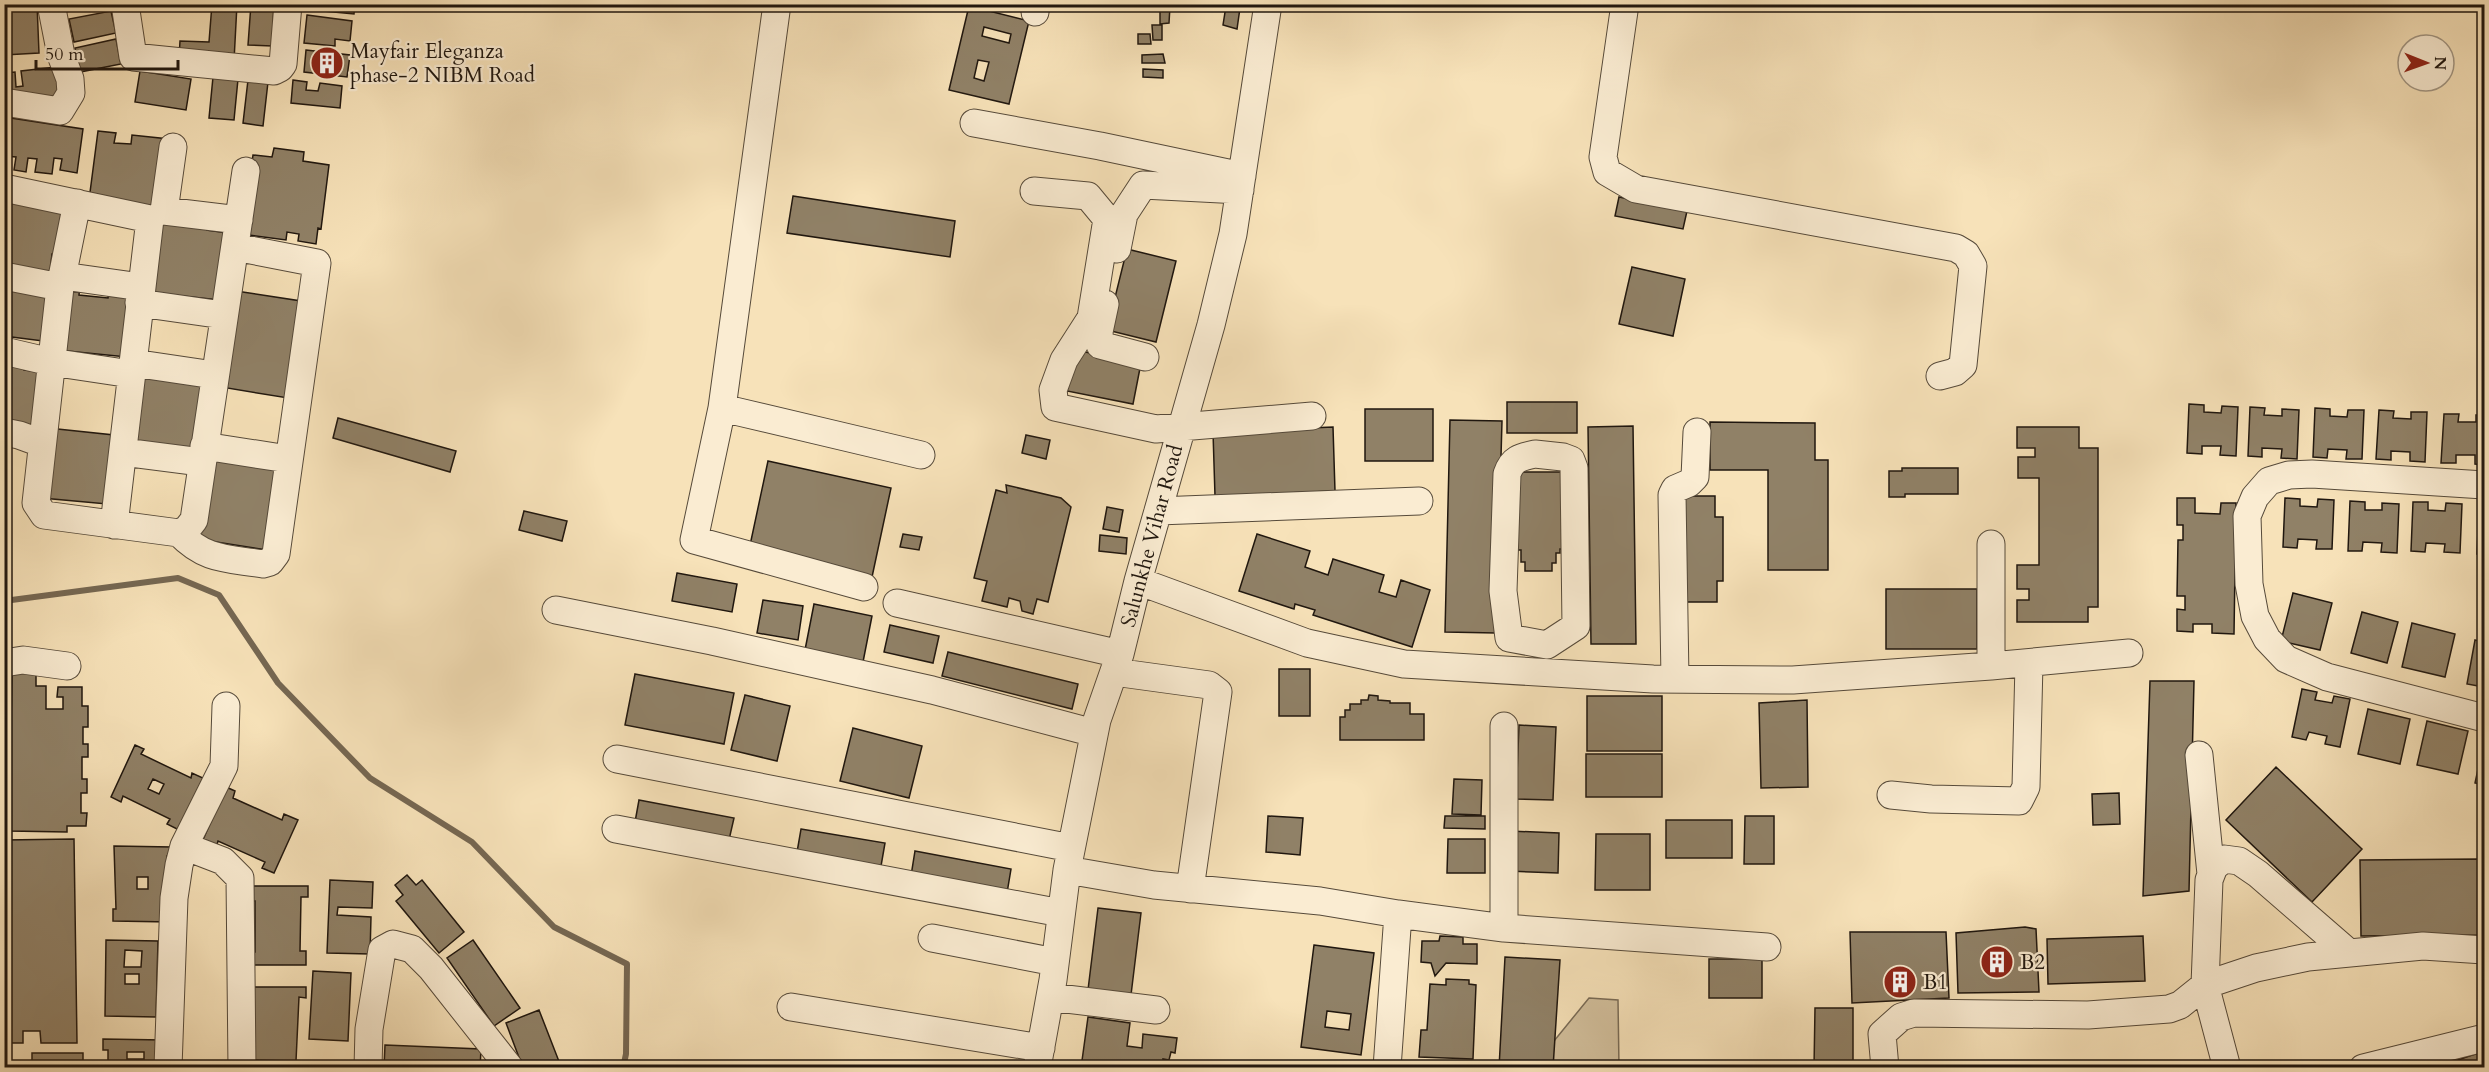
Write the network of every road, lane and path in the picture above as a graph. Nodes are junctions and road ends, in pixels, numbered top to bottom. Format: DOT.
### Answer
graph roads {
  1 [pos="51,4"];
  2 [pos="125,4"];
  3 [pos="288,4"];
  4 [pos="777,4"];
  5 [pos="1268,4"];
  6 [pos="1625,4"];
  7 [pos="4,102"];
  8 [pos="974,123"];
  9 [pos="173,147"];
  10 [pos="246,171"];
  11 [pos="1241,183"];
  12 [pos="4,188"];
  13 [pos="1034,191"];
  14 [pos="77,203"];
  15 [pos="157,215"];
  16 [pos="239,220"];
  17 [pos="235,247"];
  18 [pos="4,276"];
  19 [pos="62,282"];
  20 [pos="140,295"];
  21 [pos="223,315"];
  22 [pos="4,351"];
  23 [pos="1145,357"];
  24 [pos="51,362"];
  25 [pos="132,369"];
  26 [pos="214,375"];
  27 [pos="1940,376"];
  28 [pos="722,408"];
  29 [pos="1312,416"];
  30 [pos="1182,426"];
  31 [pos="4,432"];
  32 [pos="1697,432"];
  33 [pos="41,443"];
  34 [pos="123,452"];
  35 [pos="203,454"];
  36 [pos="921,454"];
  37 [pos="288,459"];
  38 [pos="2484,485"];
  39 [pos="1419,501"];
  40 [pos="1158,512"];
  41 [pos="114,525"];
  42 [pos="179,533"];
  43 [pos="1991,544"];
  44 [pos="1138,581"];
  45 [pos="864,587"];
  46 [pos="897,603"];
  47 [pos="556,610"];
  48 [pos="1547,645"];
  49 [pos="2129,653"];
  50 [pos="4,663"];
  51 [pos="1117,663"];
  52 [pos="2028,663"];
  53 [pos="67,666"];
  54 [pos="1992,666"];
  55 [pos="1549,673"];
  56 [pos="1675,679"];
  57 [pos="226,706"];
  58 [pos="2484,718"];
  59 [pos="1504,726"];
  60 [pos="1094,733"];
  61 [pos="2199,754"];
  62 [pos="617,759"];
  63 [pos="1891,795"];
  64 [pos="616,829"];
  65 [pos="184,846"];
  66 [pos="1069,859"];
  67 [pos="2211,874"];
  68 [pos="1190,889"];
  69 [pos="1061,913"];
  70 [pos="1398,914"];
  71 [pos="1504,928"];
  72 [pos="932,938"];
  73 [pos="1767,947"];
  74 [pos="2484,950"];
  75 [pos="2349,953"];
  76 [pos="1055,962"];
  77 [pos="2205,985"];
  78 [pos="1050,997"];
  79 [pos="791,1007"];
  80 [pos="1156,1010"];
  81 [pos="2484,1038"];
  82 [pos="1039,1058"];
  83 [pos="168,1068"];
  84 [pos="242,1068"];
  85 [pos="368,1068"];
  86 [pos="510,1068"];
  87 [pos="1387,1068"];
  88 [pos="1885,1068"];
  89 [pos="2227,1068"];
  90 [pos="2363,1068"];
  1 -- 7 [label="street"];
  2 -- 3 [label="street"];
  4 -- 28 [label="street"];
  5 -- 11 [label="street, Salunkhe Vihar Road"];
  6 -- 27 [label="street"];
  8 -- 11 [label="street"];
  9 -- 15 [label="street"];
  10 -- 16 [label="street"];
  11 -- 23 [label="street"];
  11 -- 30 [label="street, Salunkhe Vihar Road"];
  12 -- 14 [label="street"];
  13 -- 30 [label="street"];
  14 -- 15 [label="street"];
  14 -- 19 [label="street"];
  15 -- 16 [label="street"];
  15 -- 20 [label="street"];
  16 -- 17 [label="street"];
  17 -- 21 [label="street"];
  17 -- 37 [label="street"];
  18 -- 19 [label="street"];
  19 -- 20 [label="street"];
  19 -- 24 [label="street"];
  20 -- 21 [label="street"];
  20 -- 25 [label="street"];
  21 -- 26 [label="street"];
  22 -- 24 [label="street"];
  24 -- 25 [label="street"];
  24 -- 33 [label="street"];
  25 -- 26 [label="street"];
  25 -- 34 [label="street"];
  26 -- 35 [label="street"];
  28 -- 36 [label="street"];
  28 -- 45 [label="street"];
  29 -- 30 [label="street"];
  30 -- 40 [label="street, Salunkhe Vihar Road"];
  31 -- 33 [label="street"];
  32 -- 56 [label="street"];
  33 -- 41 [label="street"];
  34 -- 35 [label="street"];
  34 -- 41 [label="street"];
  35 -- 37 [label="street"];
  35 -- 42 [label="street"];
  37 -- 42 [label="street"];
  38 -- 58 [label="street"];
  39 -- 40 [label="street"];
  40 -- 44 [label="street, Salunkhe Vihar Road"];
  41 -- 42 [label="street"];
  43 -- 54 [label="street"];
  44 -- 51 [label="street, Salunkhe Vihar Road"];
  44 -- 55 [label="street"];
  46 -- 51 [label="street"];
  47 -- 60 [label="street"];
  48 -- 48 [label="street"];
  48 -- 55 [label="street"];
  49 -- 52 [label="street"];
  50 -- 53 [label="street"];
  51 -- 60 [label="street, Salunkhe Vihar Road"];
  51 -- 68 [label="street"];
  52 -- 54 [label="street"];
  52 -- 63 [label="street"];
  54 -- 56 [label="street"];
  55 -- 56 [label="street"];
  57 -- 65 [label="street"];
  59 -- 71 [label="street"];
  60 -- 66 [label="street, Salunkhe Vihar Road"];
  61 -- 67 [label="street"];
  62 -- 66 [label="street"];
  64 -- 69 [label="street"];
  65 -- 83 [label="street"];
  65 -- 84 [label="street"];
  66 -- 68 [label="street"];
  66 -- 69 [label="street, Salunkhe Vihar Road"];
  67 -- 75 [label="street"];
  67 -- 77 [label="street"];
  68 -- 70 [label="street"];
  69 -- 76 [label="street, Salunkhe Vihar Road"];
  70 -- 71 [label="street"];
  70 -- 87 [label="street"];
  71 -- 73 [label="street"];
  72 -- 76 [label="street"];
  74 -- 75 [label="street"];
  75 -- 77 [label="street"];
  76 -- 78 [label="street, Salunkhe Vihar Road"];
  77 -- 88 [label="street"];
  77 -- 89 [label="street"];
  78 -- 80 [label="street"];
  78 -- 82 [label="street, Salunkhe Vihar Road"];
  79 -- 82 [label="street"];
  81 -- 90 [label="street"];
  85 -- 86 [label="street"];
}
